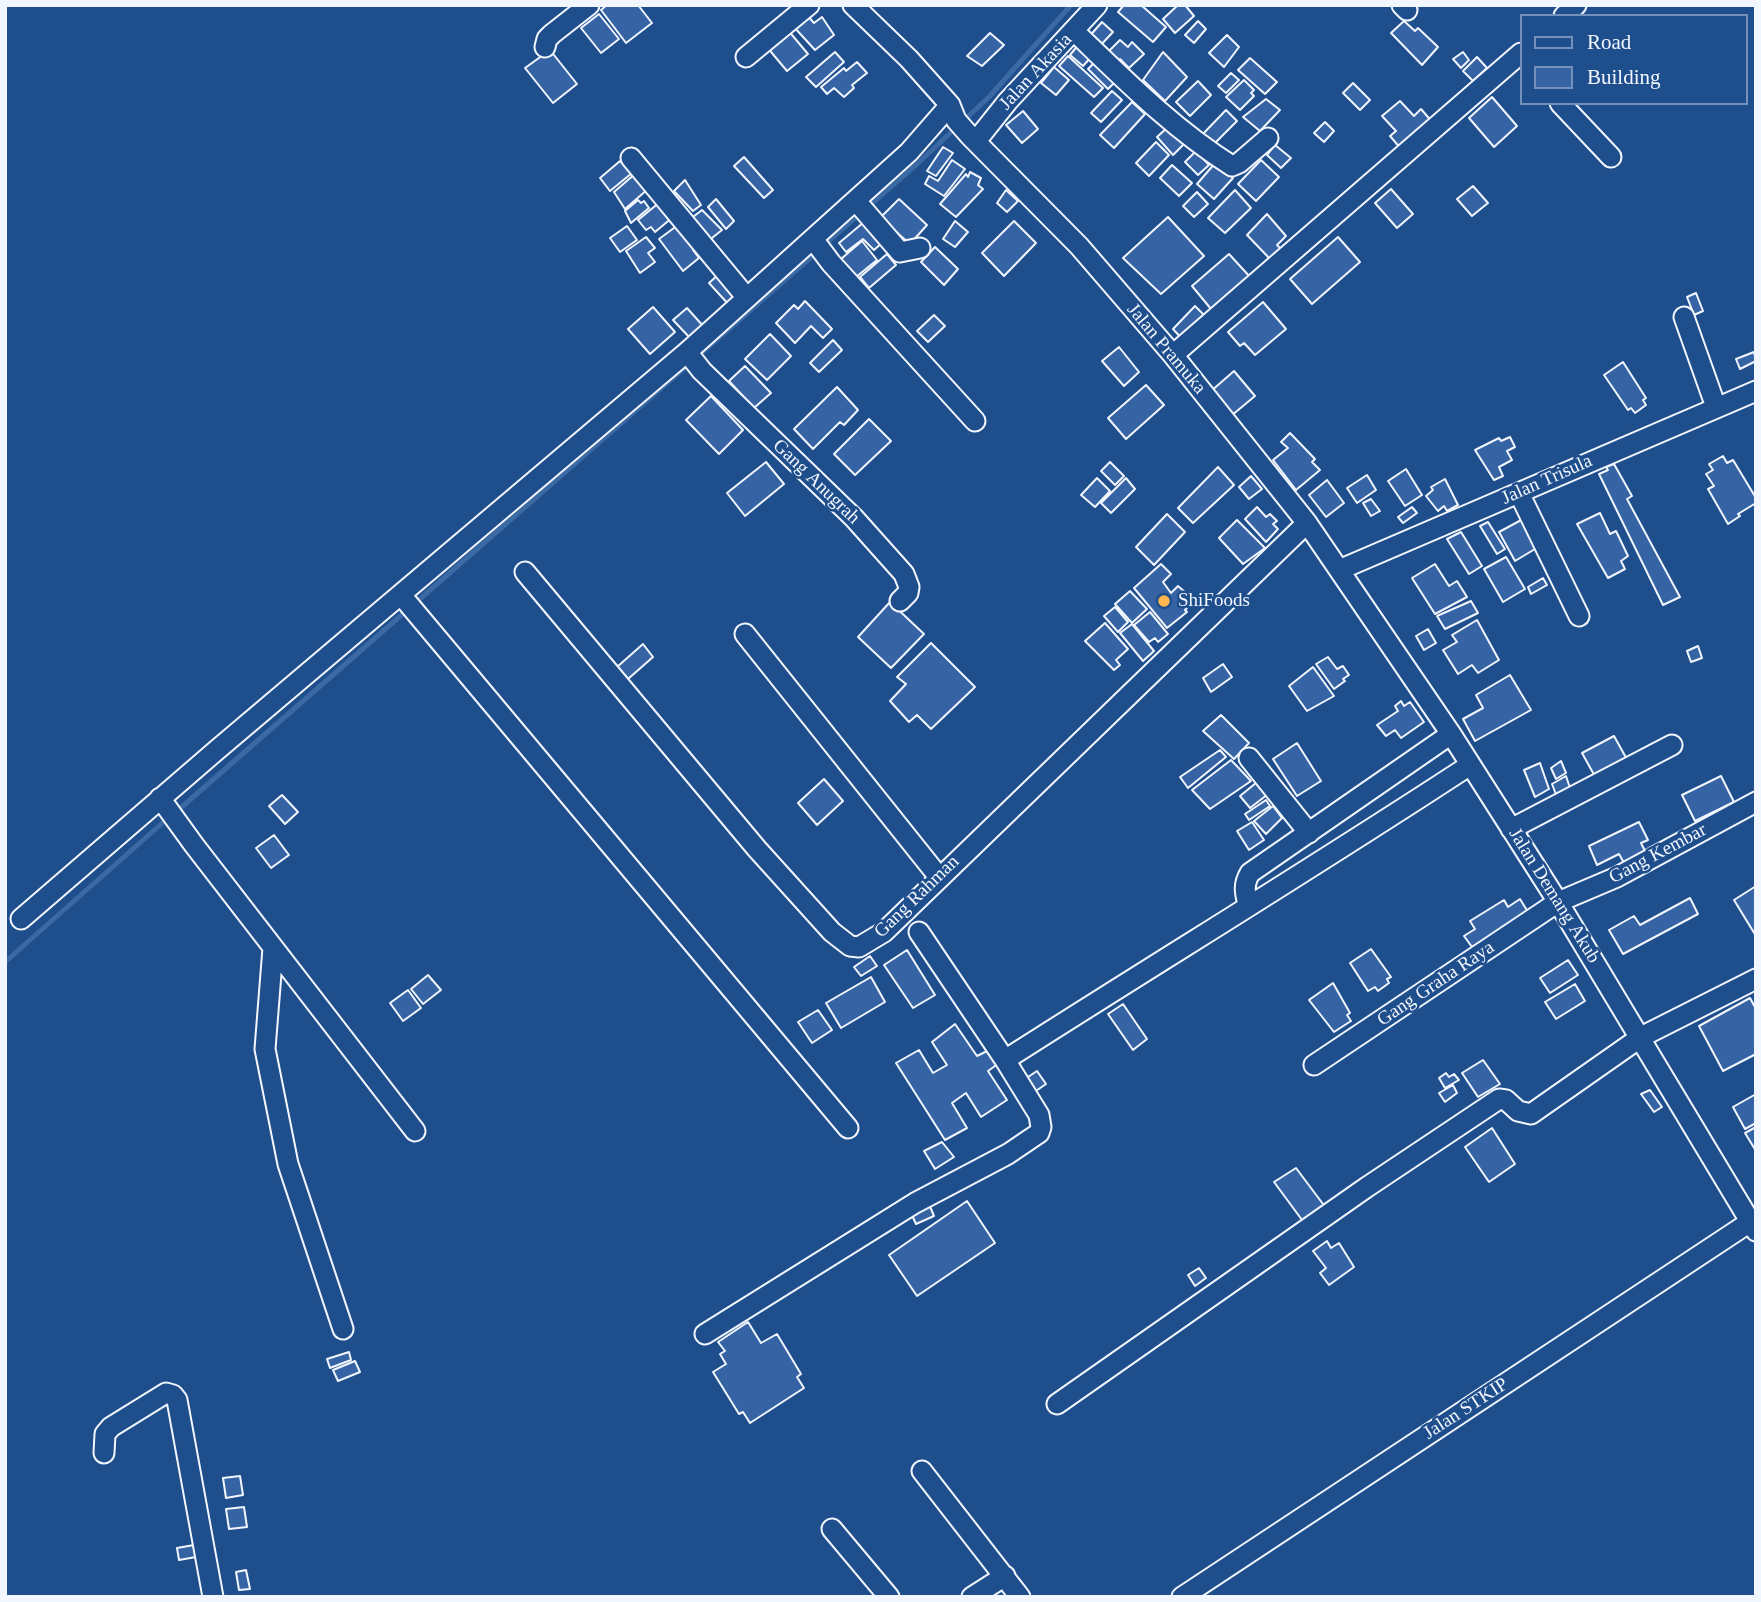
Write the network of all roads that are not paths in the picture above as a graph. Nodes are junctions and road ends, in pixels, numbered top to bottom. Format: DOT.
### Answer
graph roads {
  1 [pos="589,5"];
  2 [pos="810,5"];
  3 [pos="853,5"];
  4 [pos="1097,5"];
  5 [pos="1074,31"];
  6 [pos="545,47"];
  7 [pos="746,57"];
  8 [pos="1519,58"];
  9 [pos="1562,105"];
  10 [pos="953,113"];
  11 [pos="1269,138"];
  12 [pos="973,139"];
  13 [pos="1611,157"];
  14 [pos="631,158"];
  15 [pos="863,210"];
  16 [pos="920,248"];
  17 [pos="822,250"];
  18 [pos="747,298"];
  19 [pos="1684,317"];
  20 [pos="1173,355"];
  21 [pos="693,360"];
  22 [pos="1756,391"];
  23 [pos="1716,407"];
  24 [pos="975,421"];
  25 [pos="1519,493"];
  26 [pos="1307,523"];
  27 [pos="1339,570"];
  28 [pos="525,572"];
  29 [pos="401,595"];
  30 [pos="900,601"];
  31 [pos="1579,616"];
  32 [pos="745,634"];
  33 [pos="1451,734"];
  34 [pos="1672,745"];
  35 [pos="1249,758"];
  36 [pos="1470,765"];
  37 [pos="160,798"];
  38 [pos="1756,802"];
  39 [pos="1511,829"];
  40 [pos="1308,833"];
  41 [pos="939,877"];
  42 [pos="1558,902"];
  43 [pos="1248,905"];
  44 [pos="21,919"];
  45 [pos="919,932"];
  46 [pos="273,948"];
  47 [pos="1756,979"];
  48 [pos="1641,1037"];
  49 [pos="1005,1060"];
  50 [pos="1314,1065"];
  51 [pos="848,1128"];
  52 [pos="415,1131"];
  53 [pos="1753,1226"];
  54 [pos="343,1329"];
  55 [pos="705,1334"];
  56 [pos="1056,1404"];
  57 [pos="104,1453"];
  58 [pos="922,1471"];
  59 [pos="832,1530"];
  60 [pos="1005,1576"];
  61 [pos="213,1597"];
  62 [pos="889,1597"];
  63 [pos="972,1597"];
  64 [pos="1020,1597"];
  65 [pos="1182,1597"];
  1 -- 6 [label="street"];
  2 -- 7 [label="street"];
  3 -- 10 [label="street"];
  4 -- 5 [label="street, Jalan Akasia"];
  5 -- 11 [label="street"];
  5 -- 12 [label="street, Jalan Akasia"];
  8 -- 20 [label="street"];
  9 -- 13 [label="street"];
  10 -- 12 [label="street, Jalan Pramuka"];
  10 -- 15 [label="street"];
  12 -- 20 [label="street, Jalan Pramuka"];
  14 -- 18 [label="street"];
  15 -- 16 [label="street"];
  15 -- 17 [label="street"];
  17 -- 18 [label="street"];
  17 -- 24 [label="street"];
  18 -- 21 [label="street"];
  19 -- 23 [label="street"];
  20 -- 26 [label="street, Jalan Pramuka"];
  21 -- 29 [label="street"];
  21 -- 30 [label="street, Gang Anugrah"];
  22 -- 23 [label="street, Jalan Trisula"];
  23 -- 25 [label="street, Jalan Trisula"];
  25 -- 27 [label="street, Jalan Trisula"];
  25 -- 31 [label="street"];
  26 -- 27 [label="street, Jalan Pramuka"];
  26 -- 41 [label="street, Gang Rahman"];
  27 -- 33 [label="street, Jalan Demang Akub"];
  28 -- 41 [label="street, Gang Rahman"];
  29 -- 37 [label="street"];
  29 -- 51 [label="street"];
  32 -- 41 [label="street"];
  33 -- 36 [label="street, Jalan Demang Akub"];
  33 -- 40 [label="street"];
  34 -- 39 [label="street"];
  35 -- 40 [label="street"];
  36 -- 39 [label="street, Jalan Demang Akub"];
  36 -- 43 [label="street"];
  37 -- 44 [label="street"];
  37 -- 46 [label="street"];
  38 -- 42 [label="street, Gang Kembar"];
  39 -- 42 [label="street, Jalan Demang Akub"];
  40 -- 43 [label="street"];
  42 -- 48 [label="street, Jalan Demang Akub"];
  42 -- 50 [label="street, Gang Graha Raya"];
  43 -- 49 [label="street"];
  45 -- 49 [label="street"];
  46 -- 52 [label="street"];
  46 -- 54 [label="street"];
  47 -- 48 [label="street"];
  48 -- 53 [label="street, Jalan Demang Akub"];
  48 -- 56 [label="street"];
  49 -- 55 [label="street"];
  53 -- 65 [label="street, Jalan STKIP"];
  57 -- 61 [label="street"];
  58 -- 60 [label="street"];
  59 -- 62 [label="street"];
  60 -- 63 [label="street"];
  60 -- 64 [label="street"];
}
